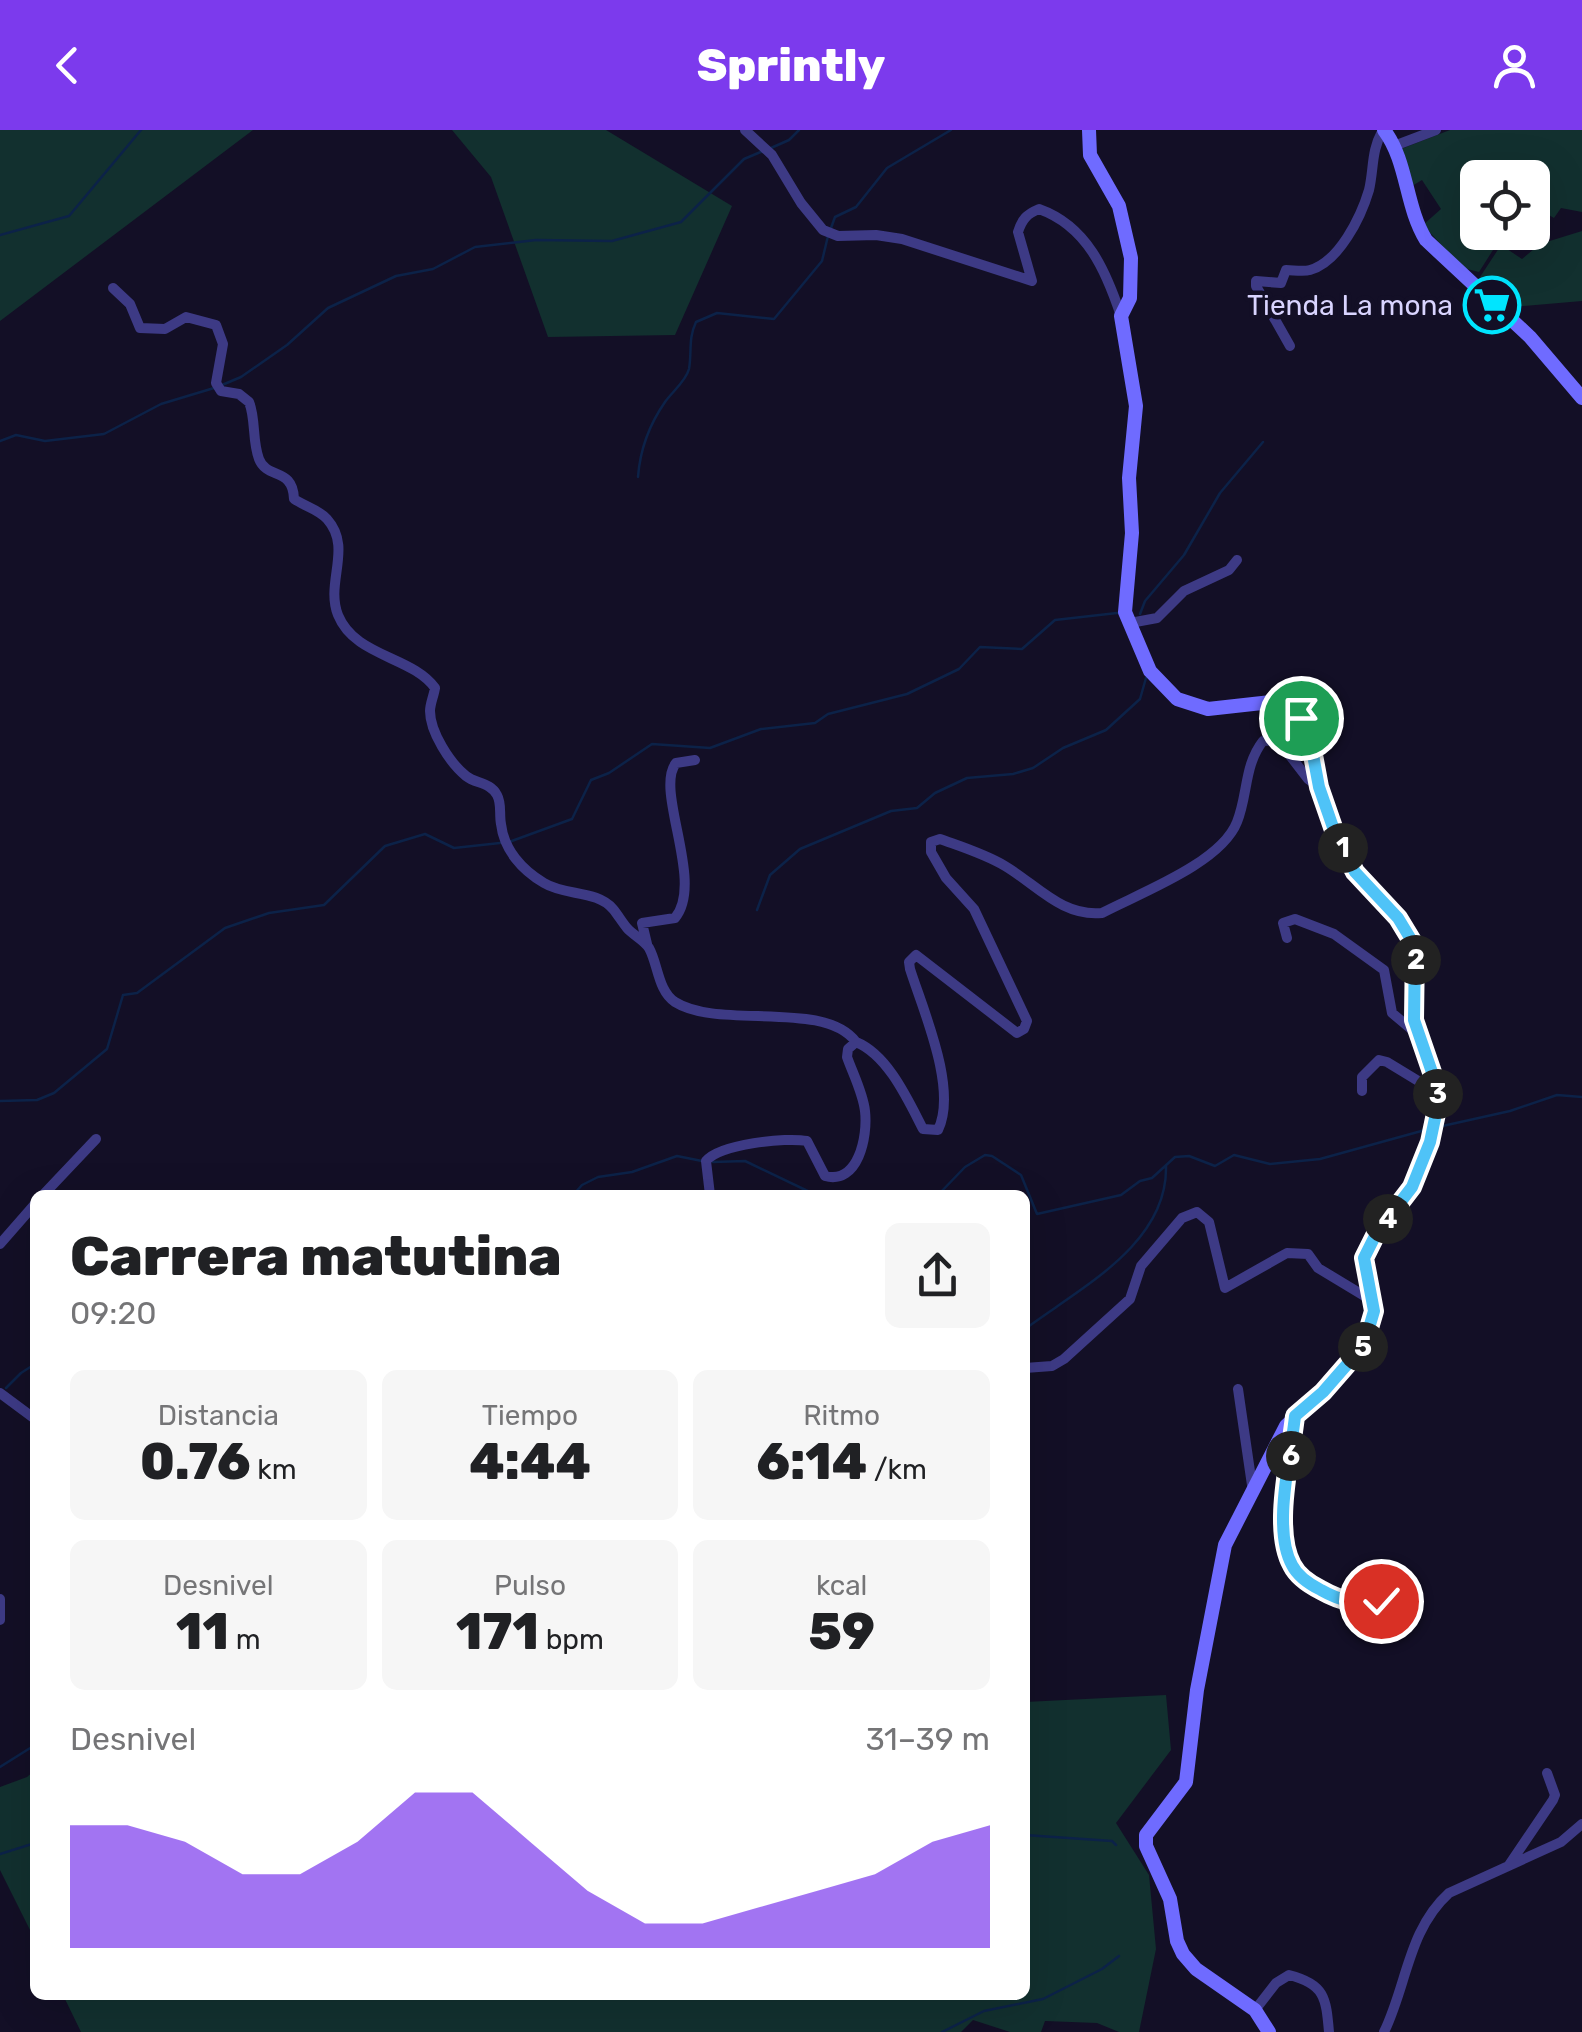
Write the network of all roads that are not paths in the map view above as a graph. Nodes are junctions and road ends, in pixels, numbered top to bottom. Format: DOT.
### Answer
graph roads {
  1 [pos="745,130"];
  2 [pos="1089,130"];
  3 [pos="1383,130"];
  4 [pos="1436,130"];
  5 [pos="1394,146"];
  6 [pos="113,288"];
  7 [pos="1122,316"];
  8 [pos="1290,346"];
  9 [pos="1582,398"];
  10 [pos="1237,560"];
  11 [pos="1130,623"];
  12 [pos="695,760"];
  13 [pos="1319,787"];
  14 [pos="1286,938"];
  15 [pos="648,945"];
  16 [pos="1417,1034"];
  17 [pos="856,1042"];
  18 [pos="1362,1091"];
  19 [pos="1438,1093"];
  20 [pos="96,1139"];
  21 [pos="48,1190"];
  22 [pos="709,1190"];
  23 [pos="30,1210"];
  24 [pos="0,1244"];
  25 [pos="1372,1300"];
  26 [pos="1030,1368"];
  27 [pos="1238,1389"];
  28 [pos="2,1397"];
  29 [pos="1295,1416"];
  30 [pos="30,1417"];
  31 [pos="1253,1493"];
  32 [pos="1390,1576"];
  33 [pos="0,1599"];
  34 [pos="0,1620"];
  35 [pos="1547,1772"];
  36 [pos="1582,1824"];
  37 [pos="1508,1866"];
  38 [pos="1256,2010"];
  39 [pos="1269,2032"];
  40 [pos="1329,2032"];
  41 [pos="1384,2032"];
  1 -- 7 [label="street"];
  2 -- 7 [label="main road"];
  3 -- 5 [label="main road"];
  3 -- 8 [label="street"];
  4 -- 5 [label="street"];
  5 -- 9 [label="main road"];
  6 -- 15 [label="street"];
  7 -- 11 [label="main road"];
  10 -- 11 [label="street"];
  11 -- 13 [label="main road"];
  12 -- 15 [label="street"];
  13 -- 16 [label="main road"];
  13 -- 17 [label="street"];
  14 -- 16 [label="street"];
  15 -- 17 [label="street"];
  16 -- 19 [label="main road"];
  17 -- 22 [label="street"];
  18 -- 19 [label="street"];
  19 -- 25 [label="main road"];
  20 -- 21 [label="street"];
  23 -- 24 [label="street"];
  25 -- 26 [label="street"];
  25 -- 29 [label="main road"];
  27 -- 31 [label="street"];
  28 -- 30 [label="street"];
  29 -- 31 [label="main road"];
  29 -- 32 [label="street"];
  31 -- 38 [label="main road"];
  33 -- 34 [label="street"];
  35 -- 37 [label="street"];
  36 -- 37 [label="street"];
  37 -- 41 [label="street"];
  38 -- 39 [label="main road"];
  38 -- 40 [label="street"];
}
